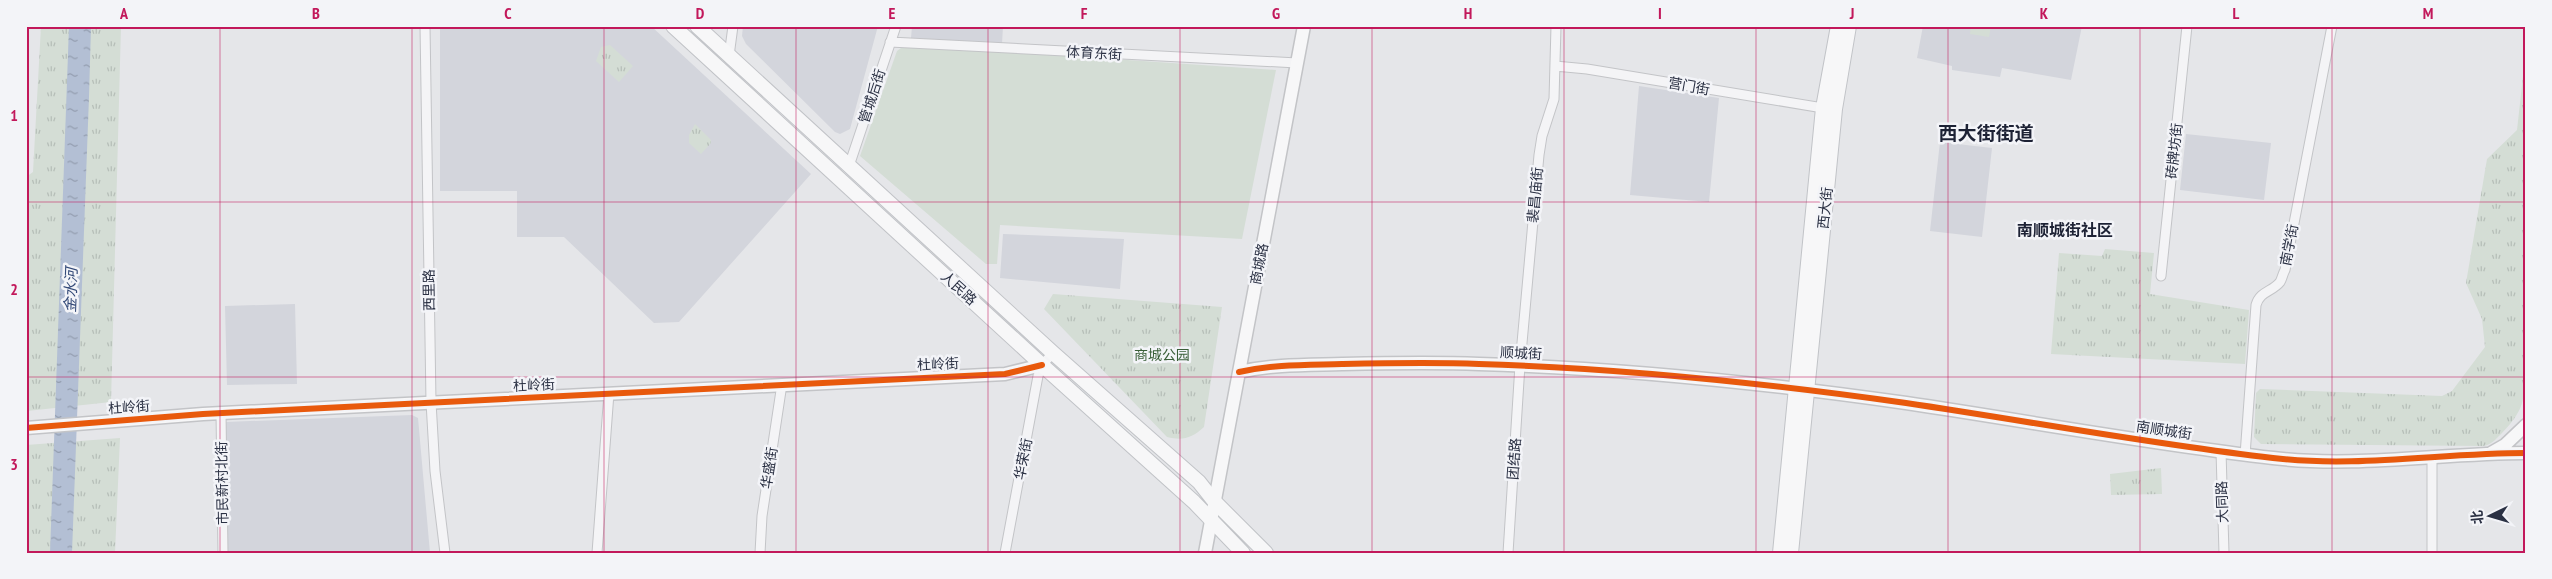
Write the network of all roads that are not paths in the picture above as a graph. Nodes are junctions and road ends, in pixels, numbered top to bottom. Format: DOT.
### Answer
graph roads {
  1 [pos="425,26"];
  2 [pos="673,26"];
  3 [pos="697,26"];
  4 [pos="733,26"];
  5 [pos="896,26"];
  6 [pos="1304,26"];
  7 [pos="1556,26"];
  8 [pos="1838,26"];
  9 [pos="1849,26"];
  10 [pos="2188,26"];
  11 [pos="2332,26"];
  12 [pos="890,42"];
  13 [pos="729,56"];
  14 [pos="1297,64"];
  15 [pos="1555,66"];
  16 [pos="1824,108"];
  17 [pos="849,166"];
  18 [pos="2161,276"];
  19 [pos="1053,354"];
  20 [pos="1042,365"];
  21 [pos="1520,365"];
  22 [pos="1239,372"];
  23 [pos="782,384"];
  24 [pos="1800,390"];
  25 [pos="609,393"];
  26 [pos="431,402"];
  27 [pos="221,413"];
  28 [pos="2526,426"];
  29 [pos="32,428"];
  30 [pos="2221,451"];
  31 [pos="2526,453"];
  32 [pos="2246,454"];
  33 [pos="2488,454"];
  34 [pos="2432,456"];
  35 [pos="1214,502"];
  36 [pos="1210,520"];
  37 [pos="223,553"];
  38 [pos="445,553"];
  39 [pos="597,553"];
  40 [pos="760,553"];
  41 [pos="1005,553"];
  42 [pos="1205,553"];
  43 [pos="1243,553"];
  44 [pos="1266,553"];
  45 [pos="1508,553"];
  46 [pos="1776,553"];
  47 [pos="1780,553"];
  48 [pos="1791,553"];
  49 [pos="1795,553"];
  50 [pos="2224,553"];
  51 [pos="2432,553"];
  1 -- 26 [label="street, 西里路"];
  2 -- 20 [label="main road, 人民路"];
  3 -- 13 [label="main road, 人民路"];
  4 -- 13 [label="street"];
  5 -- 12 [label="street, 管城后街"];
  6 -- 14 [label="street, 商城路"];
  7 -- 15 [label="street, 裴昌庙街"];
  8 -- 16 [label="main road, 西大街"];
  9 -- 24 [label="main road, 西大街"];
  10 -- 18 [label="street, 砖牌坊街"];
  11 -- 32 [label="street, 南学街"];
  12 -- 14 [label="street, 体育东街"];
  12 -- 17 [label="street, 管城后街"];
  13 -- 17 [label="main road, 人民路"];
  14 -- 22 [label="street, 商城路"];
  15 -- 16 [label="street, 营门街"];
  15 -- 21 [label="street, 裴昌庙街"];
  16 -- 24 [label="main road, 西大街"];
  17 -- 19 [label="main road, 人民路"];
  19 -- 20 [label="street"];
  19 -- 35 [label="main road, 人民路"];
  20 -- 23 [label="street, 杜岭街"];
  20 -- 36 [label="main road, 人民路"];
  20 -- 41 [label="street, 华荣街"];
  21 -- 22 [label="street, 顺城街"];
  21 -- 24 [label="street, 顺城街"];
  21 -- 45 [label="street, 团结路"];
  22 -- 35 [label="street, 商城路"];
  23 -- 25 [label="street, 杜岭街"];
  23 -- 40 [label="street, 华盛街"];
  24 -- 30 [label="street, 南顺城街"];
  24 -- 46 [label="street, 西大街"];
  24 -- 47 [label="main road, 西大街"];
  24 -- 48 [label="main road, 西大街"];
  24 -- 49 [label="street, 西大街"];
  25 -- 26 [label="street, 杜岭街"];
  25 -- 39 [label="street"];
  26 -- 27 [label="street, 杜岭街"];
  26 -- 38 [label="street, 西里路"];
  27 -- 29 [label="street, 杜岭街"];
  27 -- 37 [label="street, 市民新村北街"];
  28 -- 33 [label="street"];
  30 -- 32 [label="street, 南顺城街"];
  30 -- 50 [label="street, 大同路"];
  31 -- 33 [label="street, 南顺城街"];
  32 -- 34 [label="street, 南顺城街"];
  33 -- 34 [label="street, 南顺城街"];
  34 -- 51 [label="street"];
  35 -- 36 [label="street, 商城路"];
  35 -- 44 [label="main road, 人民路"];
  36 -- 42 [label="street, 商城路"];
  36 -- 43 [label="main road, 人民路"];
}
